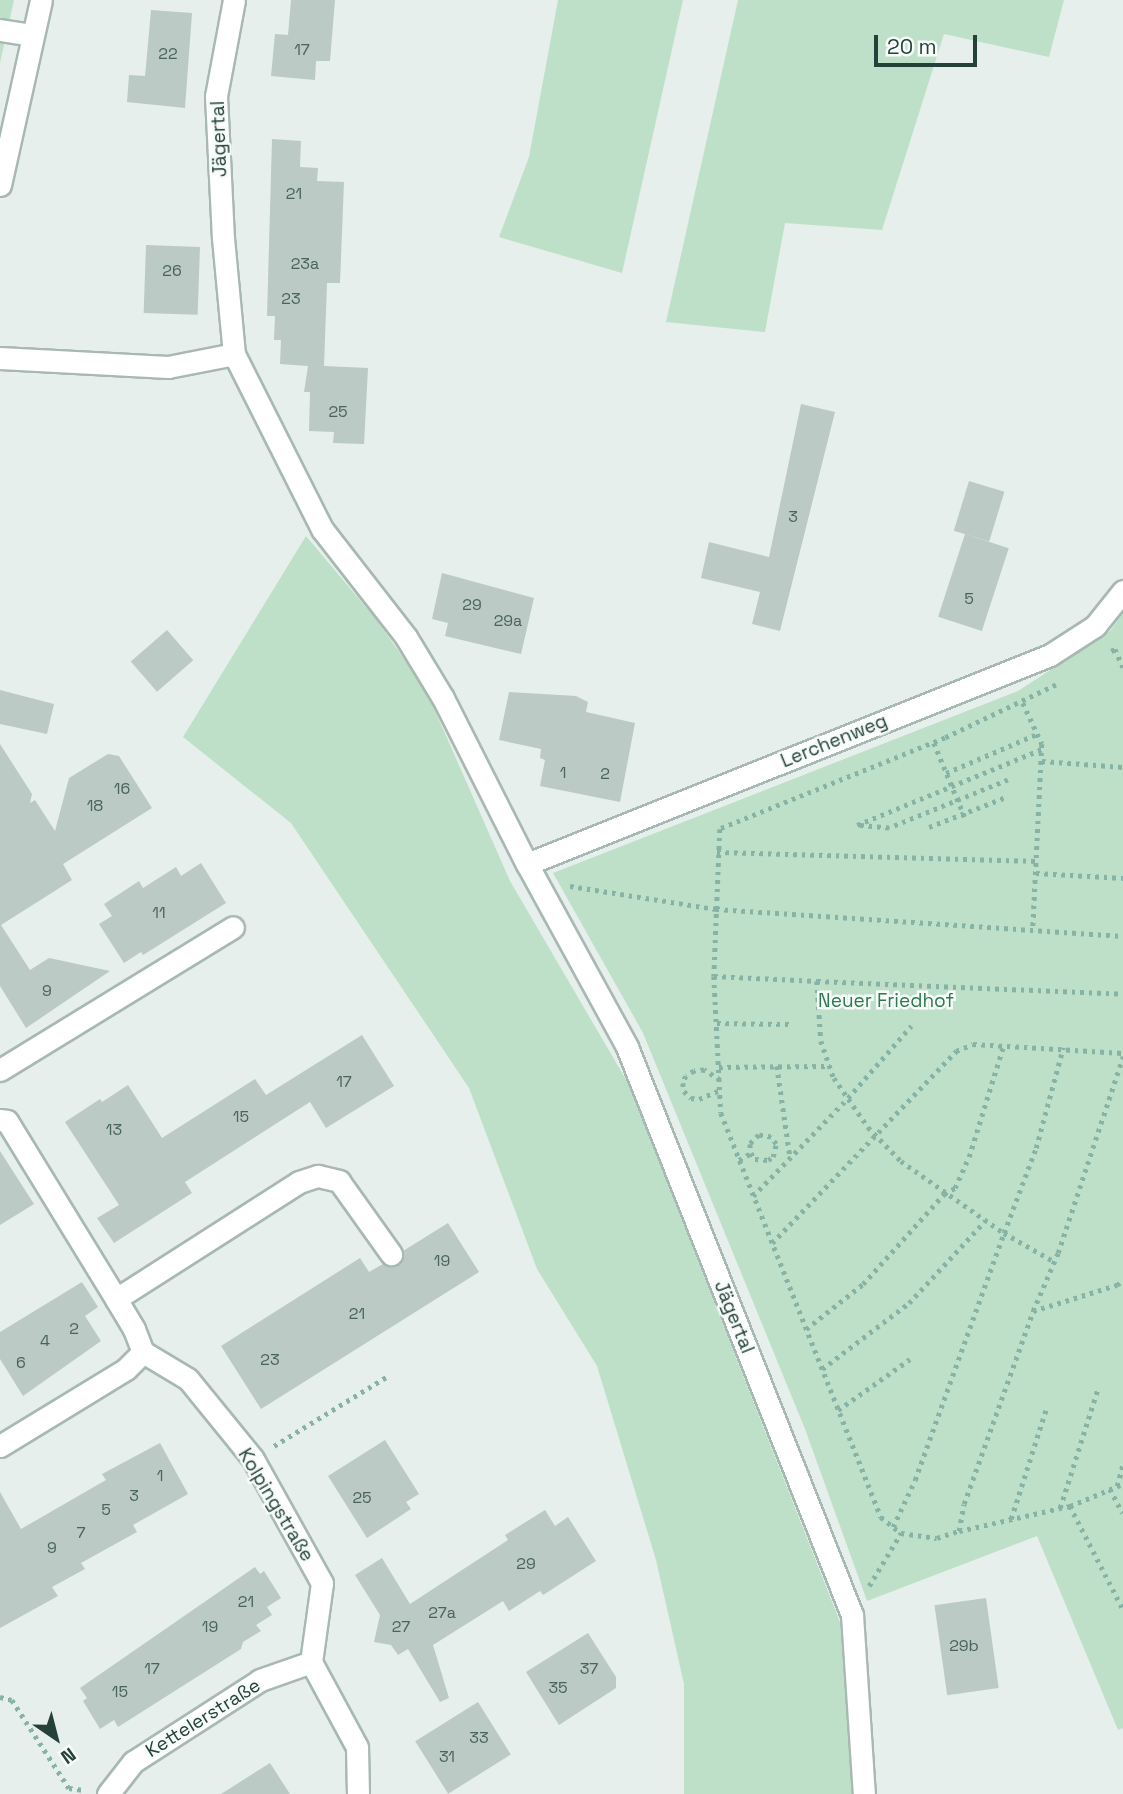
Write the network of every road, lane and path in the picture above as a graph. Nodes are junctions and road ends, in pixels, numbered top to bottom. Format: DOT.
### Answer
graph roads {
  1 [pos="41,0"];
  2 [pos="234,0"];
  3 [pos="0,30"];
  4 [pos="33,35"];
  5 [pos="0,185"];
  6 [pos="234,354"];
  7 [pos="0,358"];
  8 [pos="1123,591"];
  9 [pos="1104,656"];
  10 [pos="1123,667"];
  11 [pos="1060,682"];
  12 [pos="1023,703"];
  13 [pos="1037,734"];
  14 [pos="934,743"];
  15 [pos="1042,750"];
  16 [pos="1042,761"];
  17 [pos="1123,767"];
  18 [pos="946,773"];
  19 [pos="1008,780"];
  20 [pos="952,786"];
  21 [pos="1006,797"];
  22 [pos="958,800"];
  23 [pos="963,813"];
  24 [pos="966,820"];
  25 [pos="929,827"];
  26 [pos="718,852"];
  27 [pos="1037,861"];
  28 [pos="531,872"];
  29 [pos="1036,873"];
  30 [pos="1123,878"];
  31 [pos="716,909"];
  32 [pos="233,927"];
  33 [pos="1033,930"];
  34 [pos="1123,936"];
  35 [pos="715,976"];
  36 [pos="817,981"];
  37 [pos="1123,994"];
  38 [pos="717,1023"];
  39 [pos="792,1024"];
  40 [pos="911,1026"];
  41 [pos="1004,1044"];
  42 [pos="1063,1048"];
  43 [pos="1123,1055"];
  44 [pos="719,1066"];
  45 [pos="777,1066"];
  46 [pos="830,1066"];
  47 [pos="0,1070"];
  48 [pos="720,1080"];
  49 [pos="720,1090"];
  50 [pos="848,1098"];
  51 [pos="0,1120"];
  52 [pos="876,1136"];
  53 [pos="751,1153"];
  54 [pos="790,1157"];
  55 [pos="739,1160"];
  56 [pos="944,1194"];
  57 [pos="753,1196"];
  58 [pos="985,1221"];
  59 [pos="1004,1233"];
  60 [pos="772,1243"];
  61 [pos="391,1254"];
  62 [pos="1055,1262"];
  63 [pos="1123,1280"];
  64 [pos="116,1298"];
  65 [pos="1033,1311"];
  66 [pos="806,1329"];
  67 [pos="142,1352"];
  68 [pos="910,1359"];
  69 [pos="822,1369"];
  70 [pos="386,1377"];
  71 [pos="1098,1388"];
  72 [pos="1047,1406"];
  73 [pos="838,1410"];
  74 [pos="0,1446"];
  75 [pos="253,1459"];
  76 [pos="1123,1463"];
  77 [pos="1123,1483"];
  78 [pos="1113,1488"];
  79 [pos="1070,1507"];
  80 [pos="1060,1508"];
  81 [pos="1123,1513"];
  82 [pos="1010,1520"];
  83 [pos="893,1527"];
  84 [pos="959,1531"];
  85 [pos="901,1533"];
  86 [pos="1123,1609"];
  87 [pos="852,1615"];
  88 [pos="311,1662"];
  89 [pos="0,1697"];
  90 [pos="108,1793"];
  91 [pos="358,1794"];
  92 [pos="864,1794"];
  1 -- 4 [label="street"];
  2 -- 6 [label="street, Jägertal"];
  3 -- 4 [label="street"];
  4 -- 5 [label="street"];
  6 -- 7 [label="street"];
  6 -- 28 [label="street, Jägertal"];
  8 -- 28 [label="street, Lerchenweg"];
  9 -- 10 [label="path"];
  11 -- 12 [label="path"];
  12 -- 13 [label="path"];
  12 -- 14 [label="path"];
  13 -- 15 [label="path"];
  13 -- 18 [label="path"];
  14 -- 18 [label="path"];
  14 -- 26 [label="path"];
  15 -- 16 [label="path"];
  15 -- 20 [label="path"];
  16 -- 17 [label="path"];
  16 -- 27 [label="path"];
  18 -- 20 [label="path"];
  19 -- 22 [label="path"];
  20 -- 22 [label="path"];
  20 -- 22 [label="path"];
  21 -- 23 [label="path"];
  22 -- 23 [label="path"];
  23 -- 24 [label="path"];
  23 -- 25 [label="path"];
  26 -- 27 [label="path"];
  26 -- 31 [label="path"];
  27 -- 29 [label="path"];
  28 -- 31 [label="path"];
  28 -- 87 [label="street, Jägertal"];
  29 -- 30 [label="path"];
  29 -- 33 [label="path"];
  31 -- 33 [label="path"];
  31 -- 35 [label="path"];
  32 -- 47 [label="street"];
  33 -- 34 [label="path"];
  35 -- 36 [label="path"];
  35 -- 38 [label="path"];
  36 -- 37 [label="path"];
  36 -- 46 [label="path"];
  38 -- 39 [label="path"];
  38 -- 44 [label="path"];
  40 -- 50 [label="path"];
  41 -- 42 [label="path"];
  41 -- 52 [label="path"];
  41 -- 56 [label="path"];
  42 -- 43 [label="path"];
  42 -- 59 [label="path"];
  43 -- 62 [label="path"];
  44 -- 45 [label="path"];
  44 -- 48 [label="path"];
  45 -- 46 [label="path"];
  45 -- 54 [label="path"];
  46 -- 50 [label="path"];
  48 -- 49 [label="path"];
  48 -- 49 [label="path"];
  49 -- 55 [label="path"];
  50 -- 52 [label="path"];
  50 -- 54 [label="path"];
  51 -- 64 [label="street"];
  52 -- 56 [label="path"];
  52 -- 60 [label="path"];
  53 -- 53 [label="path"];
  53 -- 55 [label="path"];
  54 -- 57 [label="path"];
  55 -- 57 [label="path"];
  56 -- 58 [label="path"];
  56 -- 66 [label="path"];
  57 -- 60 [label="path"];
  58 -- 59 [label="path"];
  58 -- 69 [label="path"];
  59 -- 62 [label="path"];
  59 -- 83 [label="path"];
  60 -- 66 [label="path"];
  61 -- 64 [label="street"];
  62 -- 65 [label="path"];
  63 -- 65 [label="path"];
  64 -- 67 [label="street"];
  65 -- 84 [label="path"];
  66 -- 69 [label="path"];
  67 -- 74 [label="street"];
  67 -- 75 [label="street, Kolpingstraße"];
  68 -- 73 [label="path"];
  69 -- 73 [label="path"];
  70 -- 75 [label="path"];
  71 -- 80 [label="path"];
  72 -- 82 [label="path"];
  73 -- 83 [label="path"];
  75 -- 88 [label="street, Kolpingstraße"];
  76 -- 78 [label="path"];
  77 -- 78 [label="path"];
  78 -- 79 [label="path"];
  78 -- 81 [label="path"];
  79 -- 80 [label="path"];
  79 -- 86 [label="path"];
  80 -- 82 [label="path"];
  82 -- 84 [label="path"];
  83 -- 85 [label="path"];
  84 -- 85 [label="path"];
  85 -- 87 [label="path"];
  87 -- 92 [label="street, Jägertal"];
  88 -- 90 [label="street, Kettelerstraße"];
  88 -- 91 [label="street"];
  89 -- 90 [label="path"];
}
